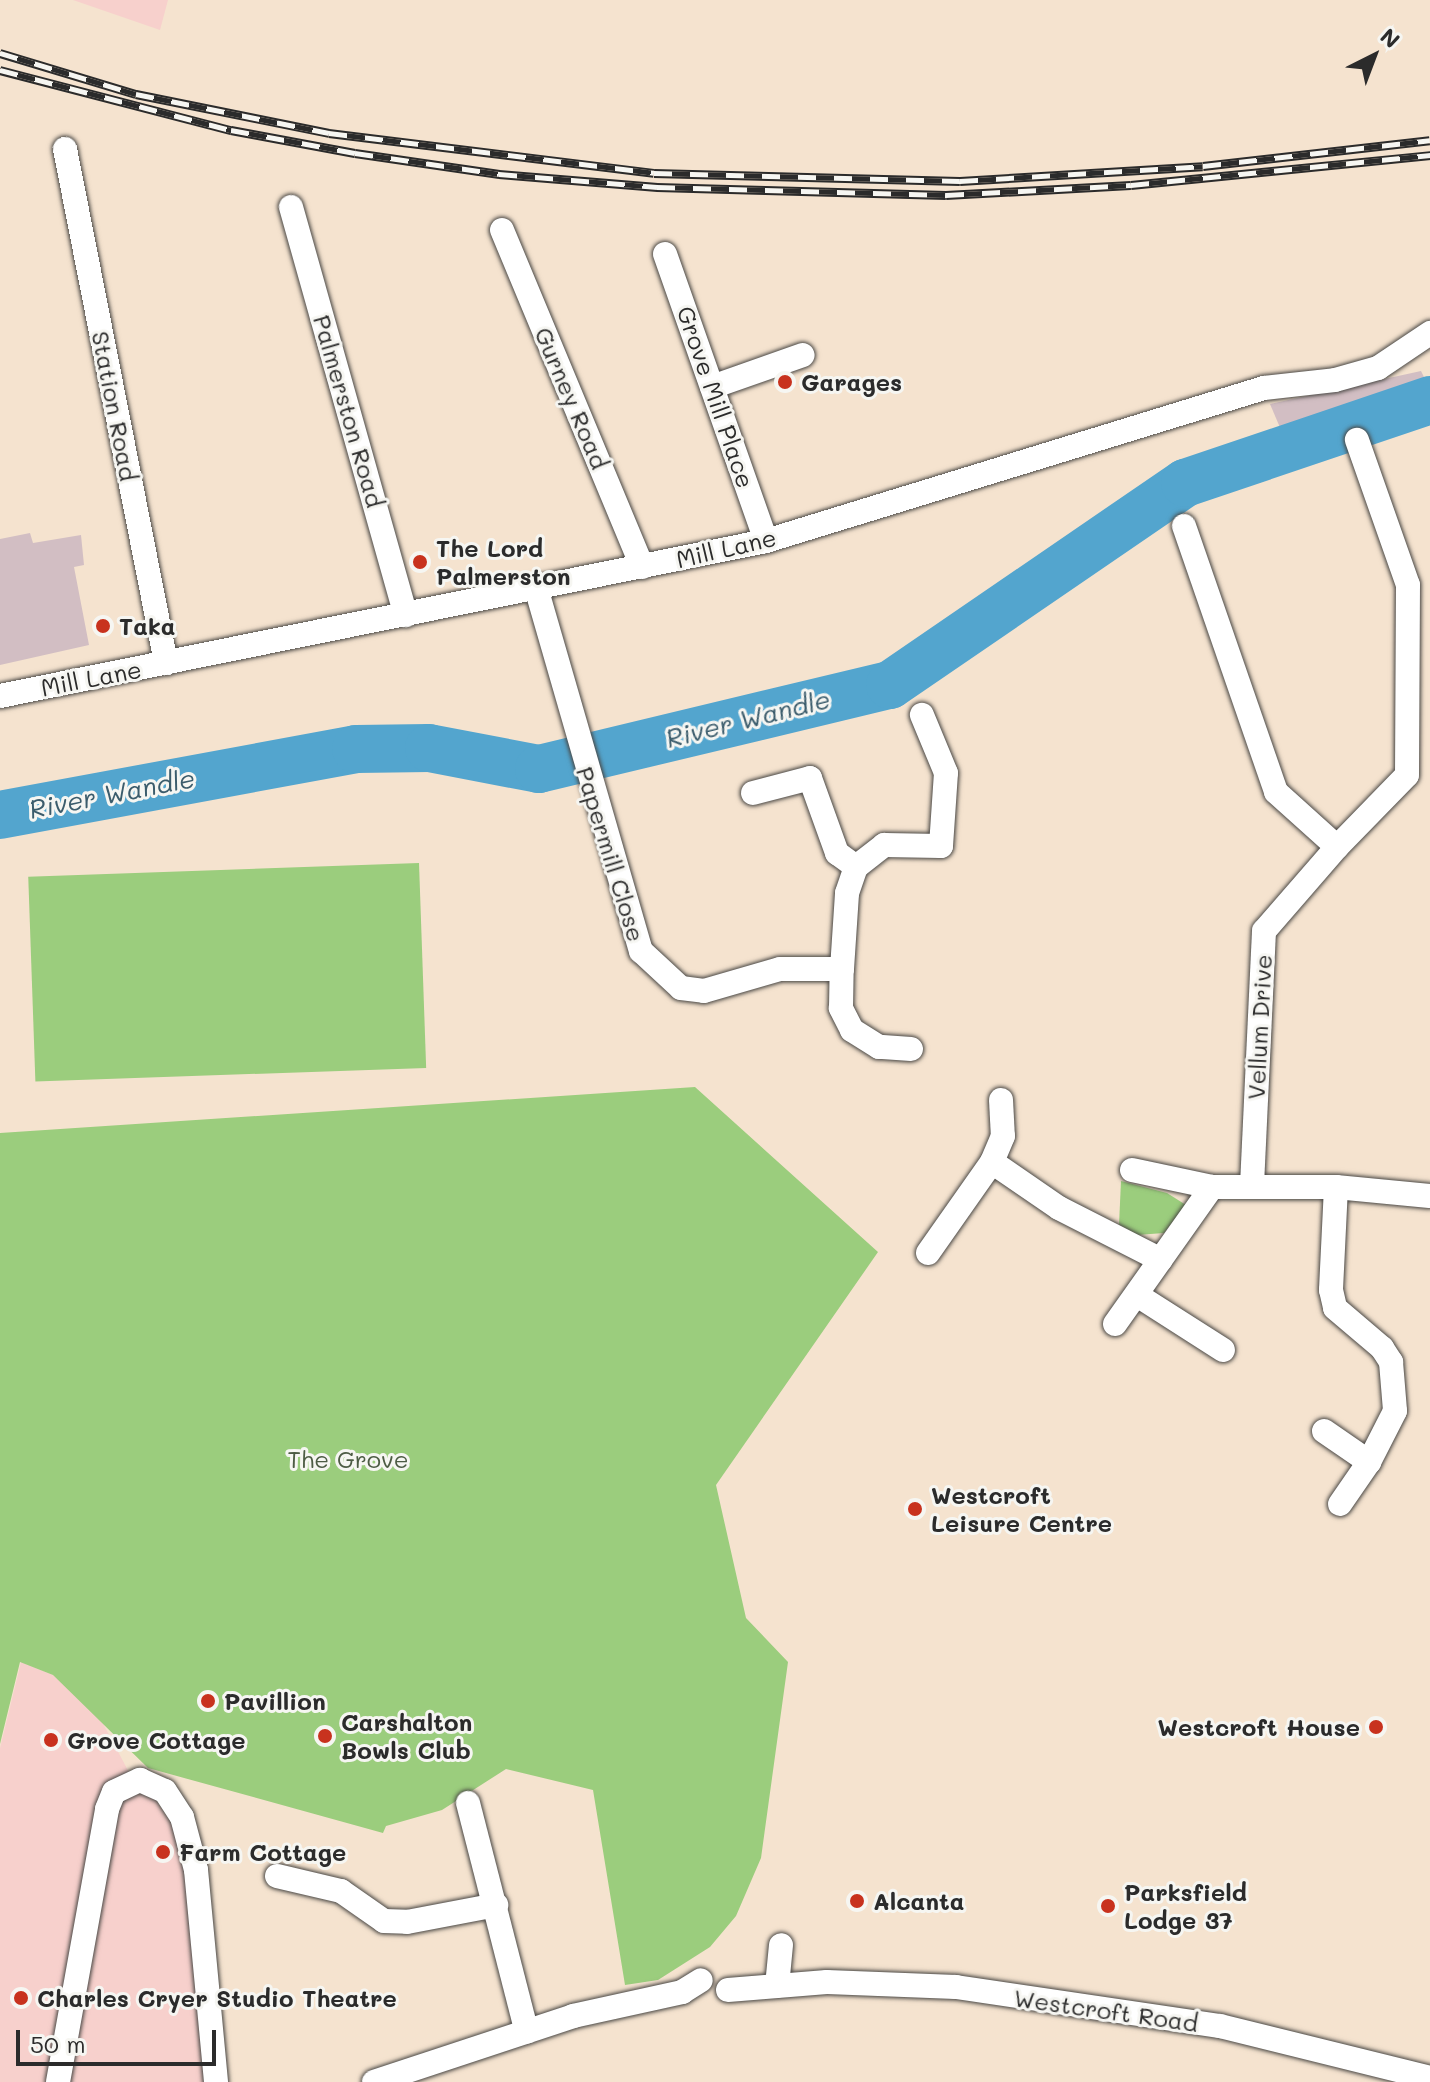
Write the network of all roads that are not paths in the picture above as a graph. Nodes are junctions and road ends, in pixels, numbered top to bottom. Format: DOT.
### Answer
graph roads {
  1 [pos="65,149"];
  2 [pos="291,207"];
  3 [pos="502,230"];
  4 [pos="665,254"];
  5 [pos="1428,341"];
  6 [pos="803,355"];
  7 [pos="712,387"];
  8 [pos="1357,440"];
  9 [pos="1184,526"];
  10 [pos="766,541"];
  11 [pos="642,567"];
  12 [pos="537,591"];
  13 [pos="406,615"];
  14 [pos="166,663"];
  15 [pos="0,696"];
  16 [pos="922,715"];
  17 [pos="1419,776"];
  18 [pos="753,793"];
  19 [pos="1337,847"];
  20 [pos="856,867"];
  21 [pos="842,969"];
  22 [pos="911,1049"];
  23 [pos="1001,1100"];
  24 [pos="992,1162"];
  25 [pos="1132,1170"];
  26 [pos="1252,1186"];
  27 [pos="1212,1187"];
  28 [pos="1336,1187"];
  29 [pos="1430,1196"];
  30 [pos="928,1253"];
  31 [pos="1161,1260"];
  32 [pos="1137,1295"];
  33 [pos="1115,1324"];
  34 [pos="1223,1350"];
  35 [pos="1324,1431"];
  36 [pos="1369,1462"];
  37 [pos="1340,1504"];
  38 [pos="468,1803"];
  39 [pos="277,1876"];
  40 [pos="496,1905"];
  41 [pos="781,1945"];
  42 [pos="701,1980"];
  43 [pos="777,1986"];
  44 [pos="728,1990"];
  45 [pos="527,2032"];
  46 [pos="1430,2078"];
  47 [pos="58,2082"];
  48 [pos="216,2082"];
  49 [pos="374,2082"];
  1 -- 14 [label="street, Station Road"];
  2 -- 13 [label="street, Palmerston Road"];
  3 -- 11 [label="street, Gurney Road"];
  4 -- 7 [label="street, Grove Mill Place"];
  5 -- 10 [label="street, Mill Lane"];
  6 -- 7 [label="street"];
  7 -- 10 [label="street, Grove Mill Place"];
  8 -- 17 [label="street, Vellum Drive"];
  9 -- 19 [label="street"];
  10 -- 11 [label="street, Mill Lane"];
  11 -- 12 [label="street, Mill Lane"];
  12 -- 13 [label="street, Mill Lane"];
  12 -- 21 [label="street, Papermill Close"];
  13 -- 14 [label="street, Mill Lane"];
  14 -- 15 [label="street, Mill Lane"];
  16 -- 20 [label="street"];
  17 -- 19 [label="street, Vellum Drive"];
  18 -- 20 [label="street"];
  19 -- 26 [label="street, Vellum Drive"];
  20 -- 21 [label="street"];
  21 -- 22 [label="street"];
  23 -- 24 [label="street"];
  24 -- 30 [label="street"];
  24 -- 31 [label="street"];
  25 -- 27 [label="street"];
  26 -- 27 [label="street"];
  26 -- 28 [label="street"];
  27 -- 31 [label="street"];
  28 -- 29 [label="street"];
  28 -- 36 [label="street"];
  31 -- 32 [label="street"];
  32 -- 33 [label="street"];
  32 -- 34 [label="street"];
  35 -- 36 [label="street"];
  36 -- 37 [label="street"];
  38 -- 40 [label="street"];
  39 -- 40 [label="street"];
  40 -- 45 [label="street"];
  41 -- 43 [label="street"];
  42 -- 45 [label="street"];
  43 -- 44 [label="street, Westcroft Road"];
  43 -- 46 [label="street, Westcroft Road"];
  45 -- 49 [label="street"];
  47 -- 48 [label="street"];
}
